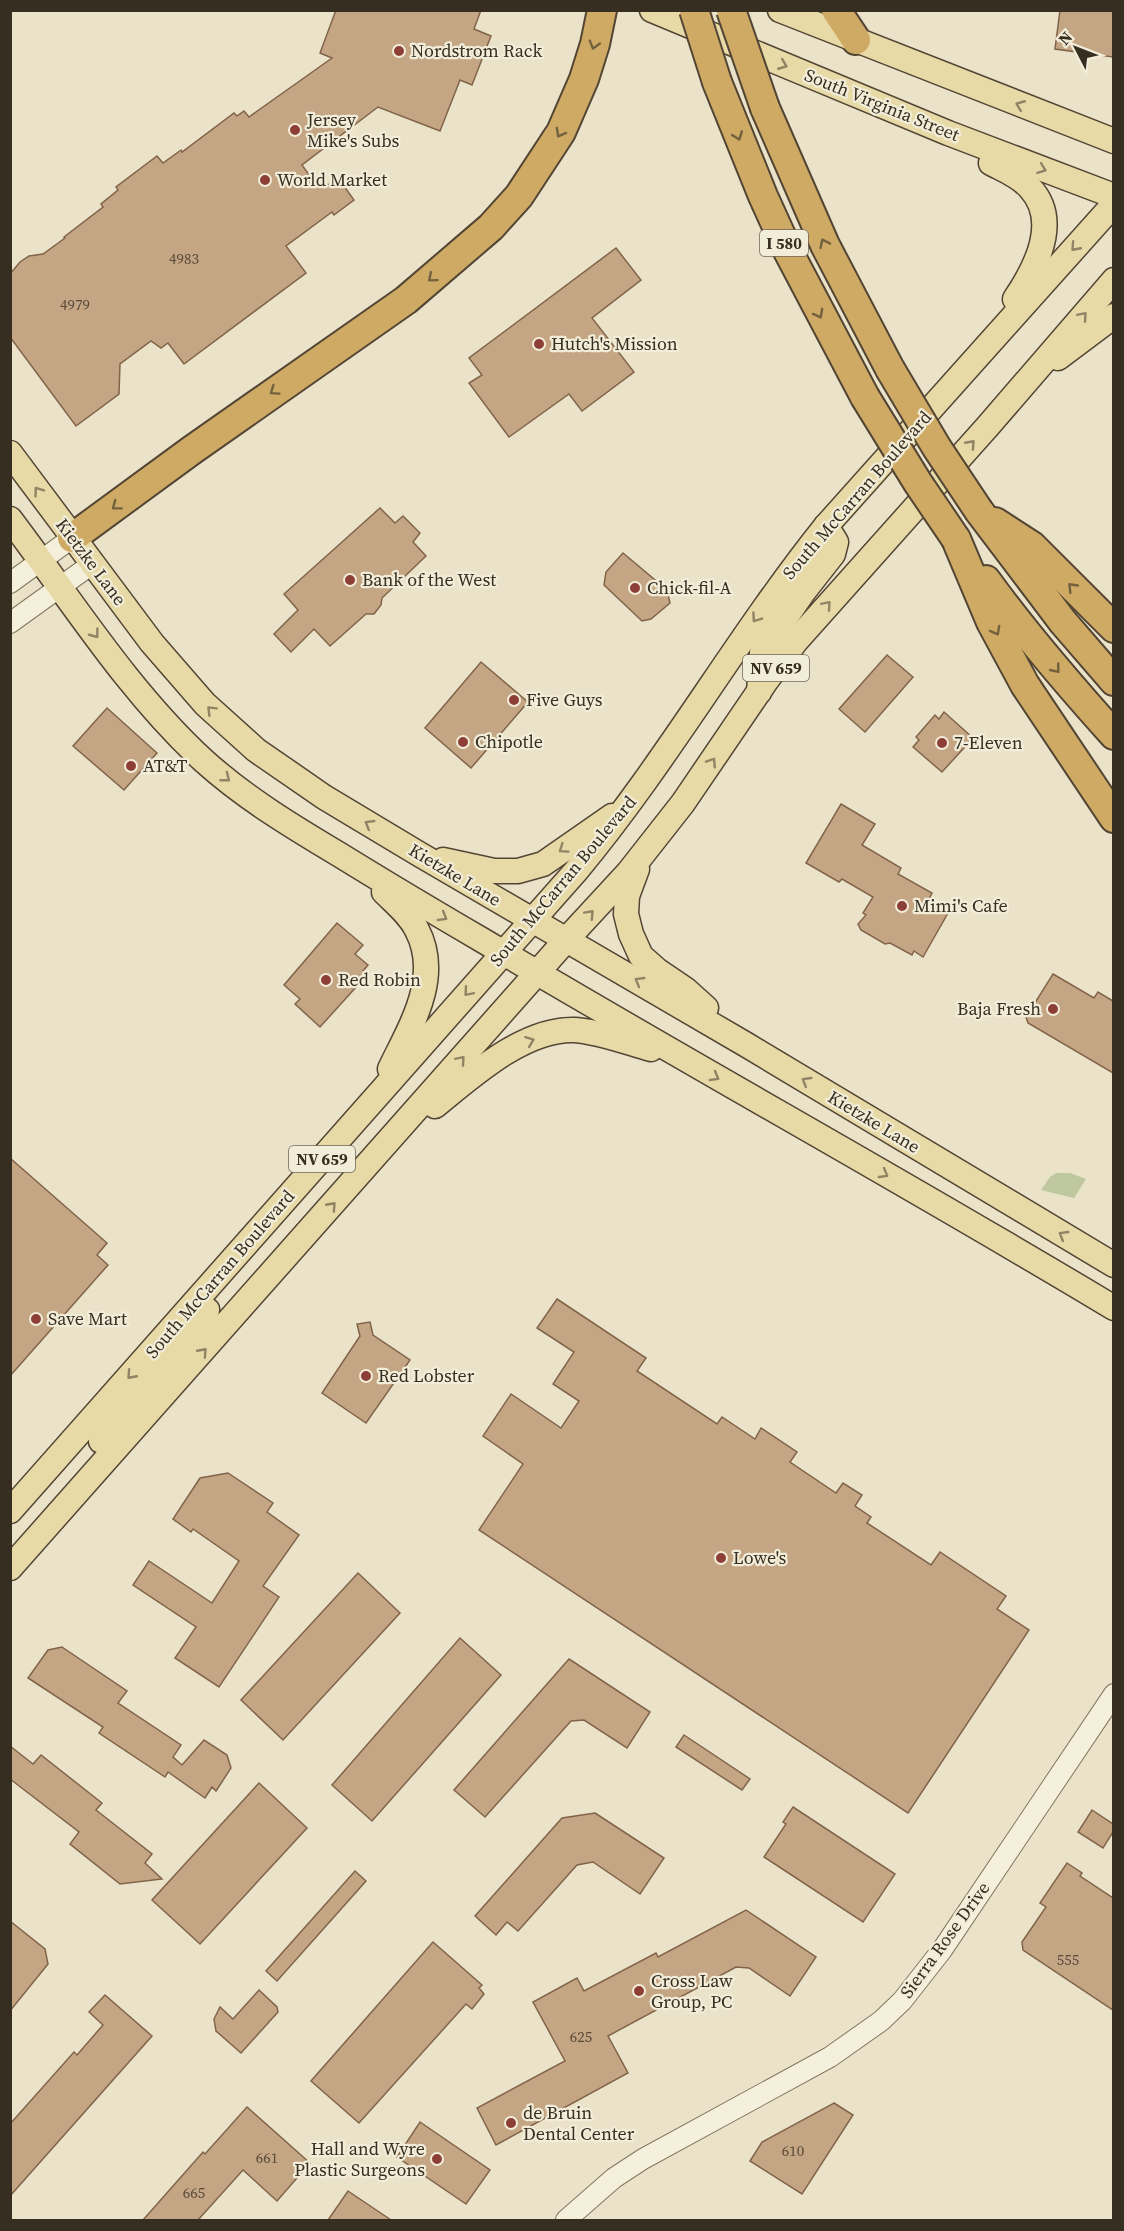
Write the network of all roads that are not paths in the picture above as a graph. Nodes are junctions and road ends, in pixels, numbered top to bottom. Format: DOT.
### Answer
graph roads {
  1 [pos="602,10"];
  2 [pos="651,10"];
  3 [pos="694,10"];
  4 [pos="731,10"];
  5 [pos="780,10"];
  6 [pos="836,10"];
  7 [pos="856,40"];
  8 [pos="894,110"];
  9 [pos="1113,141"];
  10 [pos="1113,196"];
  11 [pos="1113,204"];
  12 [pos="1113,280"];
  13 [pos="1113,316"];
  14 [pos="976,358"];
  15 [pos="1031,376"];
  16 [pos="10,453"];
  17 [pos="979,511"];
  18 [pos="10,519"];
  19 [pos="826,526"];
  20 [pos="72,538"];
  21 [pos="956,539"];
  22 [pos="41,560"];
  23 [pos="92,564"];
  24 [pos="10,583"];
  25 [pos="61,587"];
  26 [pos="10,623"];
  27 [pos="1113,628"];
  28 [pos="1113,681"];
  29 [pos="759,692"];
  30 [pos="1113,735"];
  31 [pos="629,804"];
  32 [pos="1113,818"];
  33 [pos="318,842"];
  34 [pos="419,854"];
  35 [pos="643,855"];
  36 [pos="531,921"];
  37 [pos="567,939"];
  38 [pos="502,953"];
  39 [pos="537,974"];
  40 [pos="745,1044"];
  41 [pos="685,1059"];
  42 [pos="376,1097"];
  43 [pos="368,1165"];
  44 [pos="1113,1265"];
  45 [pos="196,1302"];
  46 [pos="1113,1308"];
  47 [pos="10,1511"];
  48 [pos="41,1533"];
  49 [pos="10,1568"];
  50 [pos="1113,1694"];
  51 [pos="566,2220"];
  1 -- 20 [label="highway, one-way"];
  2 -- 8 [label="main road, South Virginia Street, one-way"];
  3 -- 21 [label="highway, I 580, one-way, bridge"];
  17 -- 4 [label="highway, I 580, one-way, bridge"];
  5 -- 7 [label="main road"];
  6 -- 7 [label="highway"];
  9 -- 7 [label="main road, one-way"];
  8 -- 10 [label="main road, South Virginia Street, one-way"];
  8 -- 14 [label="main road"];
  11 -- 14 [label="main road, South McCarran Boulevard / NV 659, one-way"];
  15 -- 12 [label="main road, NV 659, one-way"];
  13 -- 15 [label="main road"];
  14 -- 19 [label="main road, South McCarran Boulevard / NV 659"];
  29 -- 15 [label="main road, NV 659, one-way"];
  20 -- 16 [label="main road, Kietzke Lane, one-way"];
  27 -- 17 [label="highway, one-way"];
  17 -- 28 [label="highway, I 580"];
  18 -- 22 [label="main road"];
  19 -- 29 [label="main road"];
  19 -- 31 [label="main road, South McCarran Boulevard / NV 659, one-way"];
  20 -- 22 [label="street"];
  20 -- 23 [label="main road, Kietzke Lane"];
  21 -- 30 [label="highway, I 580, one-way"];
  21 -- 32 [label="highway, one-way"];
  22 -- 24 [label="street"];
  22 -- 25 [label="main road"];
  23 -- 25 [label="street"];
  34 -- 23 [label="main road, Kietzke Lane, one-way"];
  25 -- 26 [label="street"];
  25 -- 33 [label="main road, one-way"];
  35 -- 29 [label="main road, NV 659, one-way"];
  31 -- 34 [label="main road, one-way"];
  31 -- 36 [label="main road, South McCarran Boulevard / NV 659"];
  33 -- 38 [label="main road, one-way"];
  33 -- 42 [label="main road"];
  34 -- 36 [label="main road, Kietzke Lane"];
  37 -- 35 [label="main road, NV 659, one-way"];
  35 -- 40 [label="main road"];
  36 -- 37 [label="main road, Kietzke Lane"];
  36 -- 38 [label="main road, South McCarran Boulevard / NV 659"];
  37 -- 39 [label="main road, NV 659"];
  40 -- 37 [label="main road, Kietzke Lane, one-way"];
  38 -- 39 [label="main road"];
  38 -- 42 [label="main road, South McCarran Boulevard / NV 659, one-way"];
  39 -- 41 [label="main road"];
  43 -- 39 [label="main road, NV 659, one-way"];
  44 -- 40 [label="main road, Kietzke Lane, one-way"];
  43 -- 41 [label="main road, one-way"];
  41 -- 46 [label="main road, one-way"];
  42 -- 45 [label="main road, South McCarran Boulevard / NV 659"];
  48 -- 43 [label="main road, NV 659, one-way"];
  45 -- 47 [label="main road, South McCarran Boulevard / NV 659, one-way"];
  45 -- 48 [label="main road"];
  48 -- 49 [label="main road, NV 659"];
  50 -- 51 [label="street, Sierra Rose Drive"];
}
